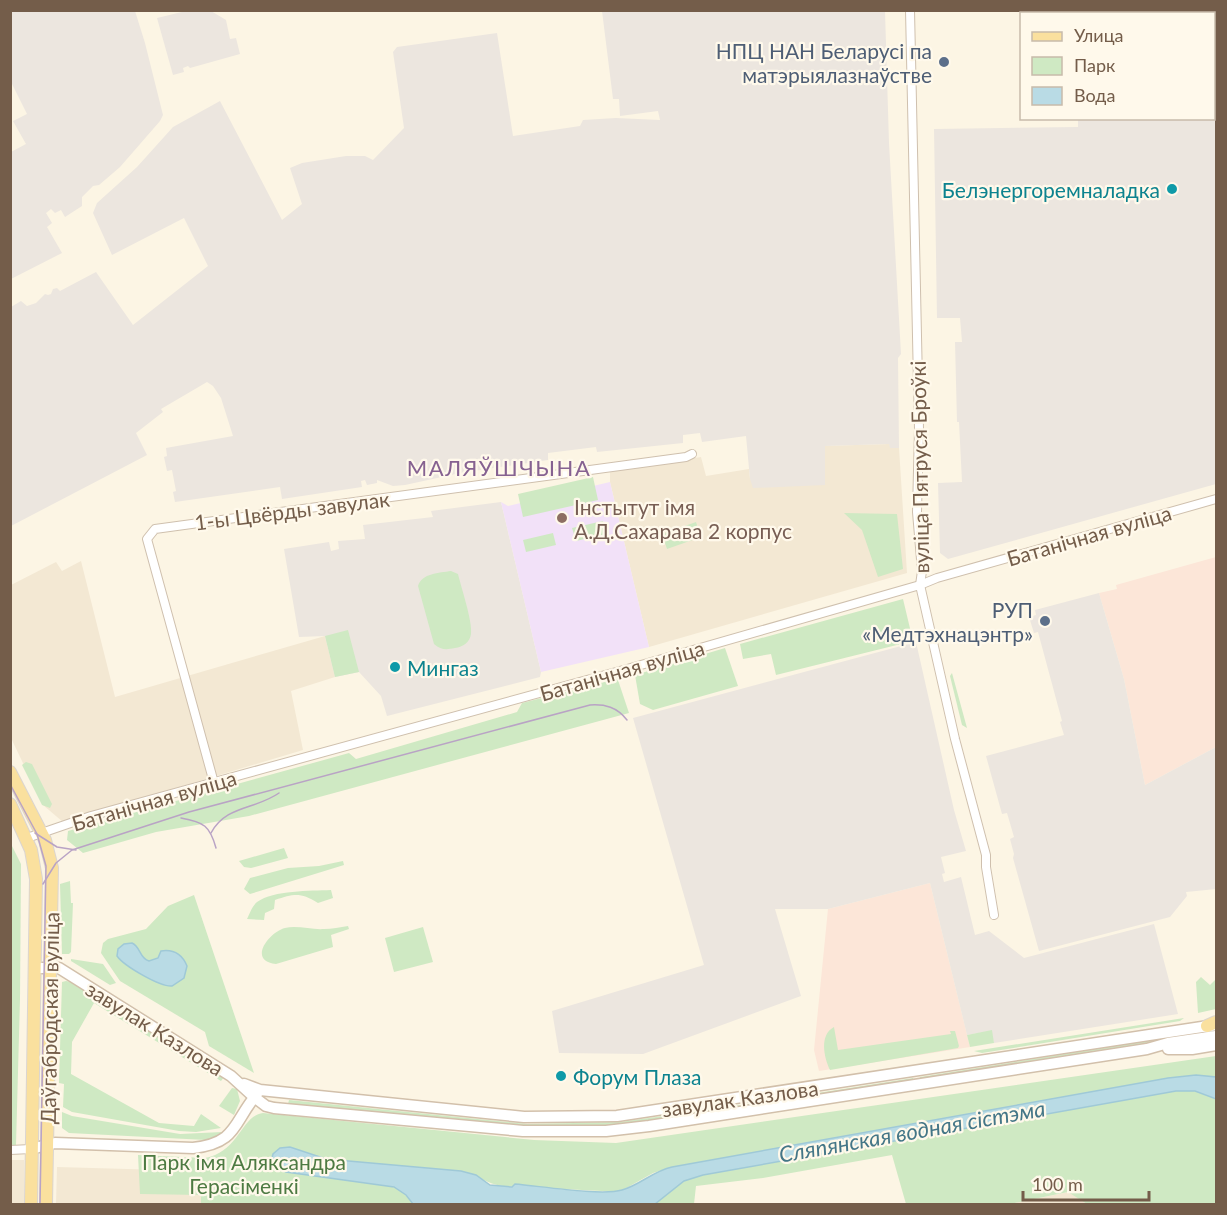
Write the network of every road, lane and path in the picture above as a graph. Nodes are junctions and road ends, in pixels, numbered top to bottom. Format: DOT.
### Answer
graph roads {
  1 [pos="910,10"];
  2 [pos="692,454"];
  3 [pos="1216,499"];
  4 [pos="920,585"];
  5 [pos="10,772"];
  6 [pos="214,783"];
  7 [pos="10,804"];
  8 [pos="42,833"];
  9 [pos="27,838"];
  10 [pos="994,915"];
  11 [pos="35,968"];
  12 [pos="50,968"];
  13 [pos="1213,1024"];
  14 [pos="1216,1036"];
  15 [pos="1216,1045"];
  16 [pos="1147,1049"];
  17 [pos="257,1094"];
  18 [pos="721,1101"];
  19 [pos="724,1114"];
  20 [pos="46,1145"];
  21 [pos="31,1149"];
  22 [pos="10,1150"];
  23 [pos="31,1204"];
  24 [pos="46,1204"];
  1 -- 4 [label="street, вуліца Пятруся Броўкі"];
  2 -- 6 [label="street, 1-ы Цвёрды завулак"];
  3 -- 4 [label="street, Батанічная вуліца"];
  4 -- 6 [label="street, Батанічная вуліца"];
  4 -- 10 [label="street, вуліца Пятруся Броўкі"];
  5 -- 8 [label="main road, Даўгабродская вуліца"];
  6 -- 8 [label="street, Батанічная вуліца"];
  7 -- 9 [label="main road, Даўгабродская вуліца"];
  8 -- 9 [label="street, Батанічная вуліца"];
  8 -- 12 [label="main road, Даўгабродская вуліца"];
  9 -- 11 [label="main road, Даўгабродская вуліца"];
  11 -- 12 [label="main road, завулак Казлова"];
  11 -- 21 [label="main road, Даўгабродская вуліца"];
  12 -- 17 [label="main road, завулак Казлова"];
  12 -- 20 [label="main road, Даўгабродская вуліца"];
  13 -- 18 [label="main road, завулак Казлова"];
  14 -- 16 [label="main road, завулак Казлова"];
  15 -- 16 [label="main road, завулак Казлова"];
  16 -- 19 [label="main road, завулак Казлова"];
  17 -- 18 [label="main road, завулак Казлова"];
  17 -- 19 [label="main road, завулак Казлова"];
  17 -- 20 [label="main road"];
  18 -- 19 [label="main road"];
  20 -- 21 [label="main road"];
  20 -- 24 [label="main road, Даўгабродская вуліца"];
  21 -- 22 [label="street"];
  21 -- 23 [label="main road, Даўгабродская вуліца"];
}
